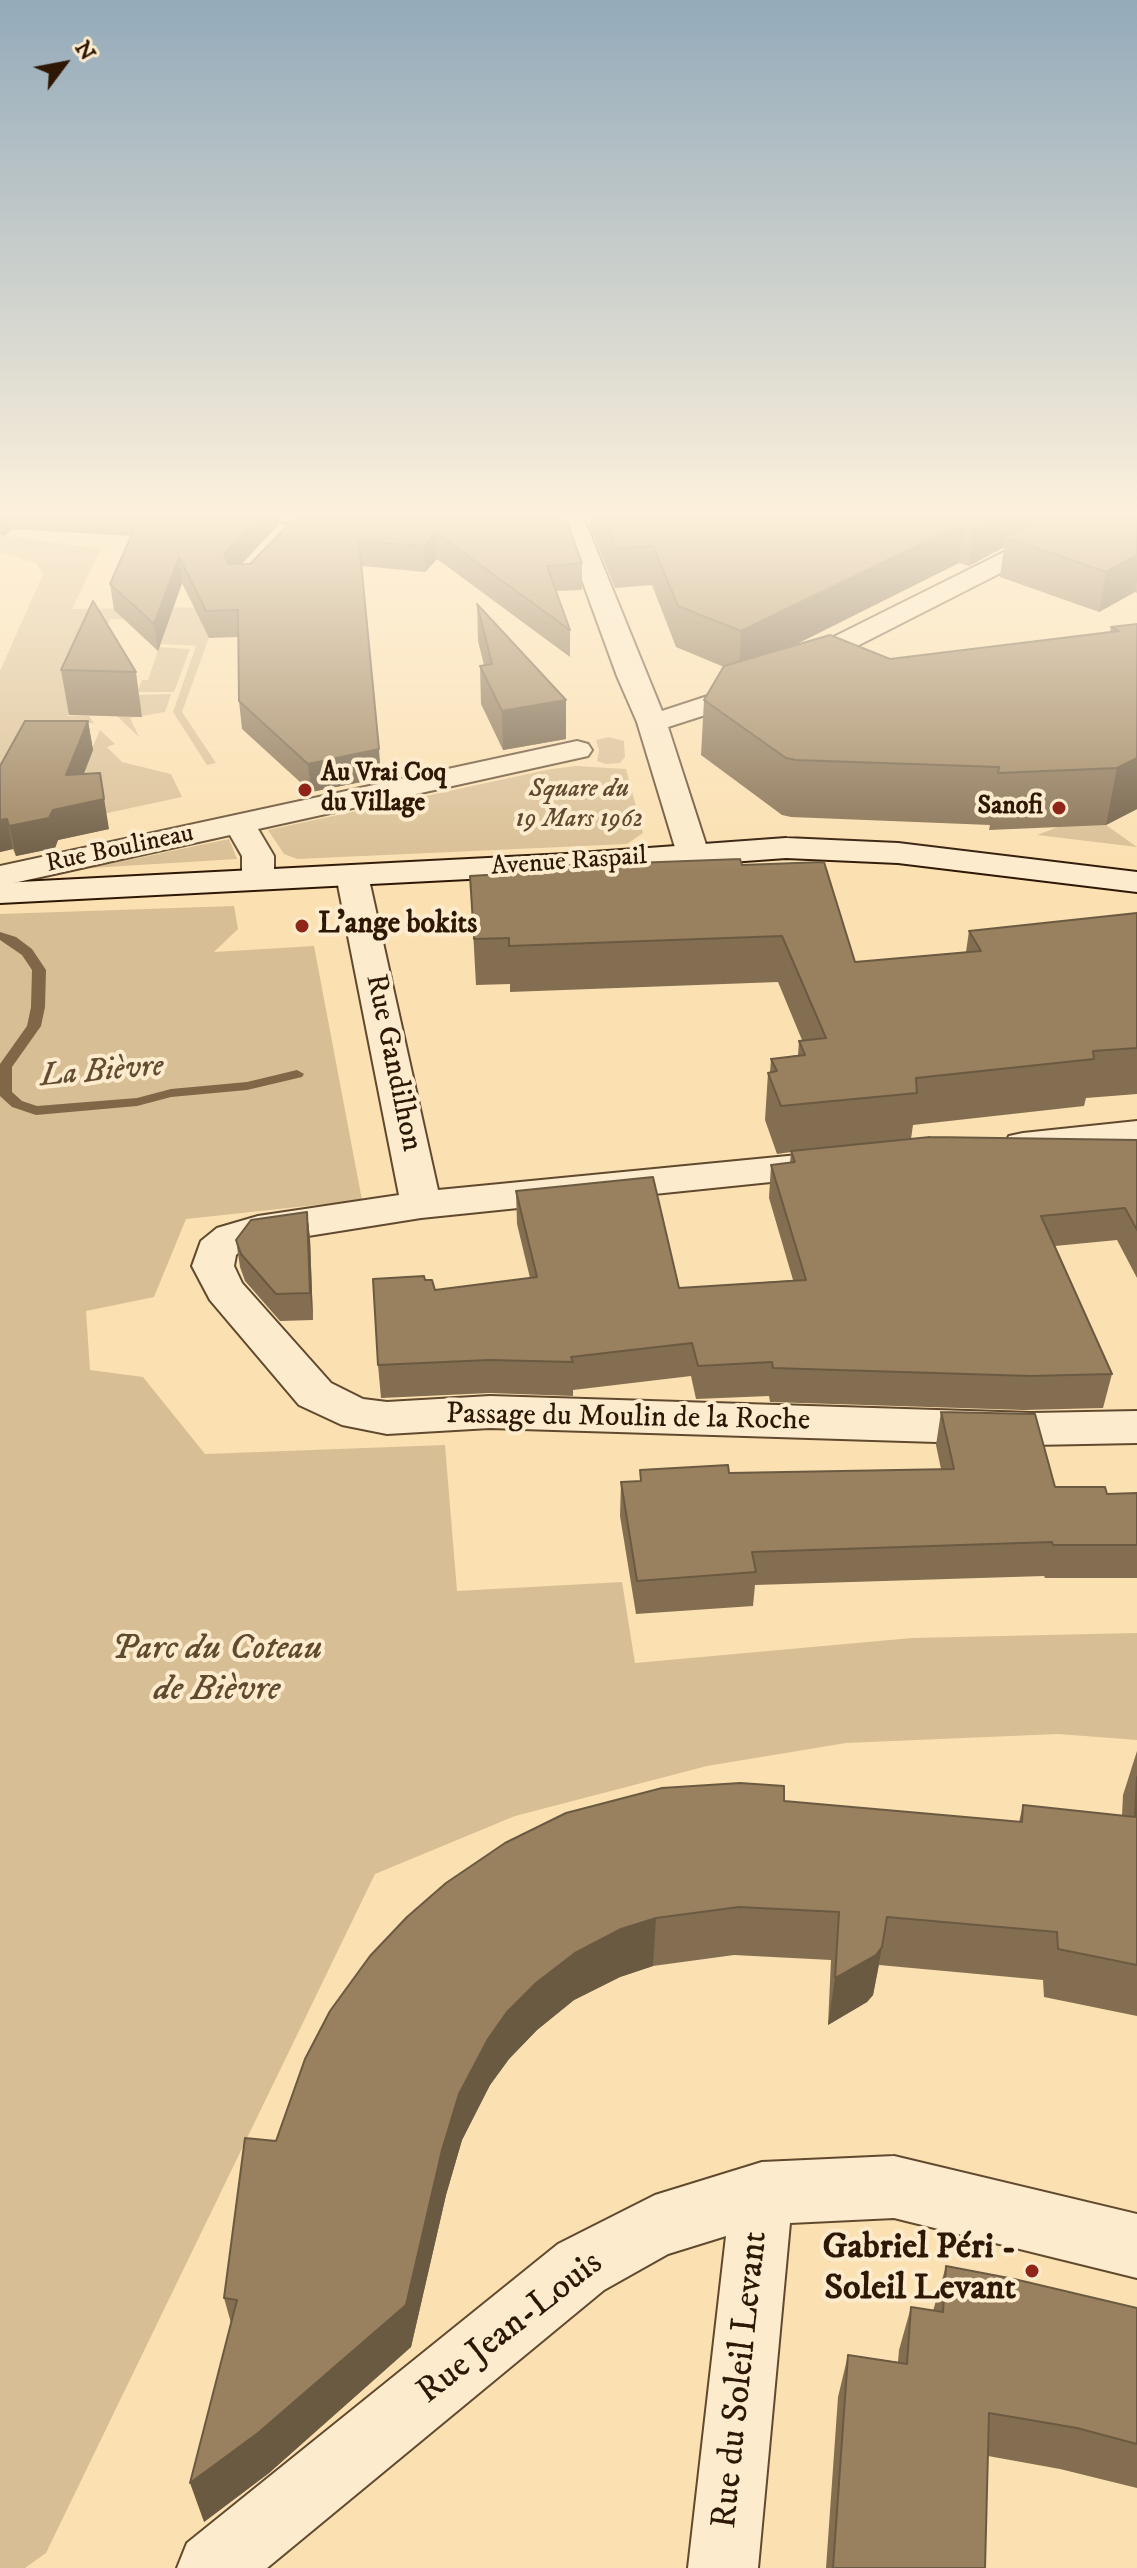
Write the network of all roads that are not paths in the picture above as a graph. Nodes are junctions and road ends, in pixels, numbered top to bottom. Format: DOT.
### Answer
graph roads {
  1 [pos="615,634"];
  2 [pos="864,634"];
  3 [pos="652,722"];
  4 [pos="577,750"];
  5 [pos="239,823"];
  6 [pos="693,854"];
  7 [pos="352,875"];
  8 [pos="0,876"];
  9 [pos="258,879"];
  10 [pos="1137,882"];
  11 [pos="0,893"];
  12 [pos="1137,1133"];
  13 [pos="980,1149"];
  14 [pos="870,1160"];
  15 [pos="421,1205"];
  16 [pos="1137,1427"];
  17 [pos="762,2193"];
  18 [pos="1137,2246"];
  19 [pos="212,2568"];
  20 [pos="723,2568"];
  1 -- 3 [label="street"];
  2 -- 3 [label="street"];
  3 -- 6 [label="street"];
  4 -- 5 [label="street, Rue Boulineau"];
  5 -- 8 [label="street, Rue Boulineau"];
  5 -- 9 [label="street"];
  6 -- 7 [label="main road, Avenue Raspail"];
  6 -- 10 [label="main road, Avenue Raspail"];
  7 -- 9 [label="main road, Avenue Raspail"];
  7 -- 15 [label="street, Rue Gandilhon"];
  9 -- 11 [label="main road, Avenue Raspail"];
  12 -- 13 [label="street"];
  14 -- 15 [label="street"];
  15 -- 16 [label="street, Passage du Moulin de la Roche"];
  17 -- 18 [label="street, Rue Jean-Louis"];
  17 -- 19 [label="street, Rue Jean-Louis"];
  17 -- 20 [label="street, Rue du Soleil Levant"];
}
